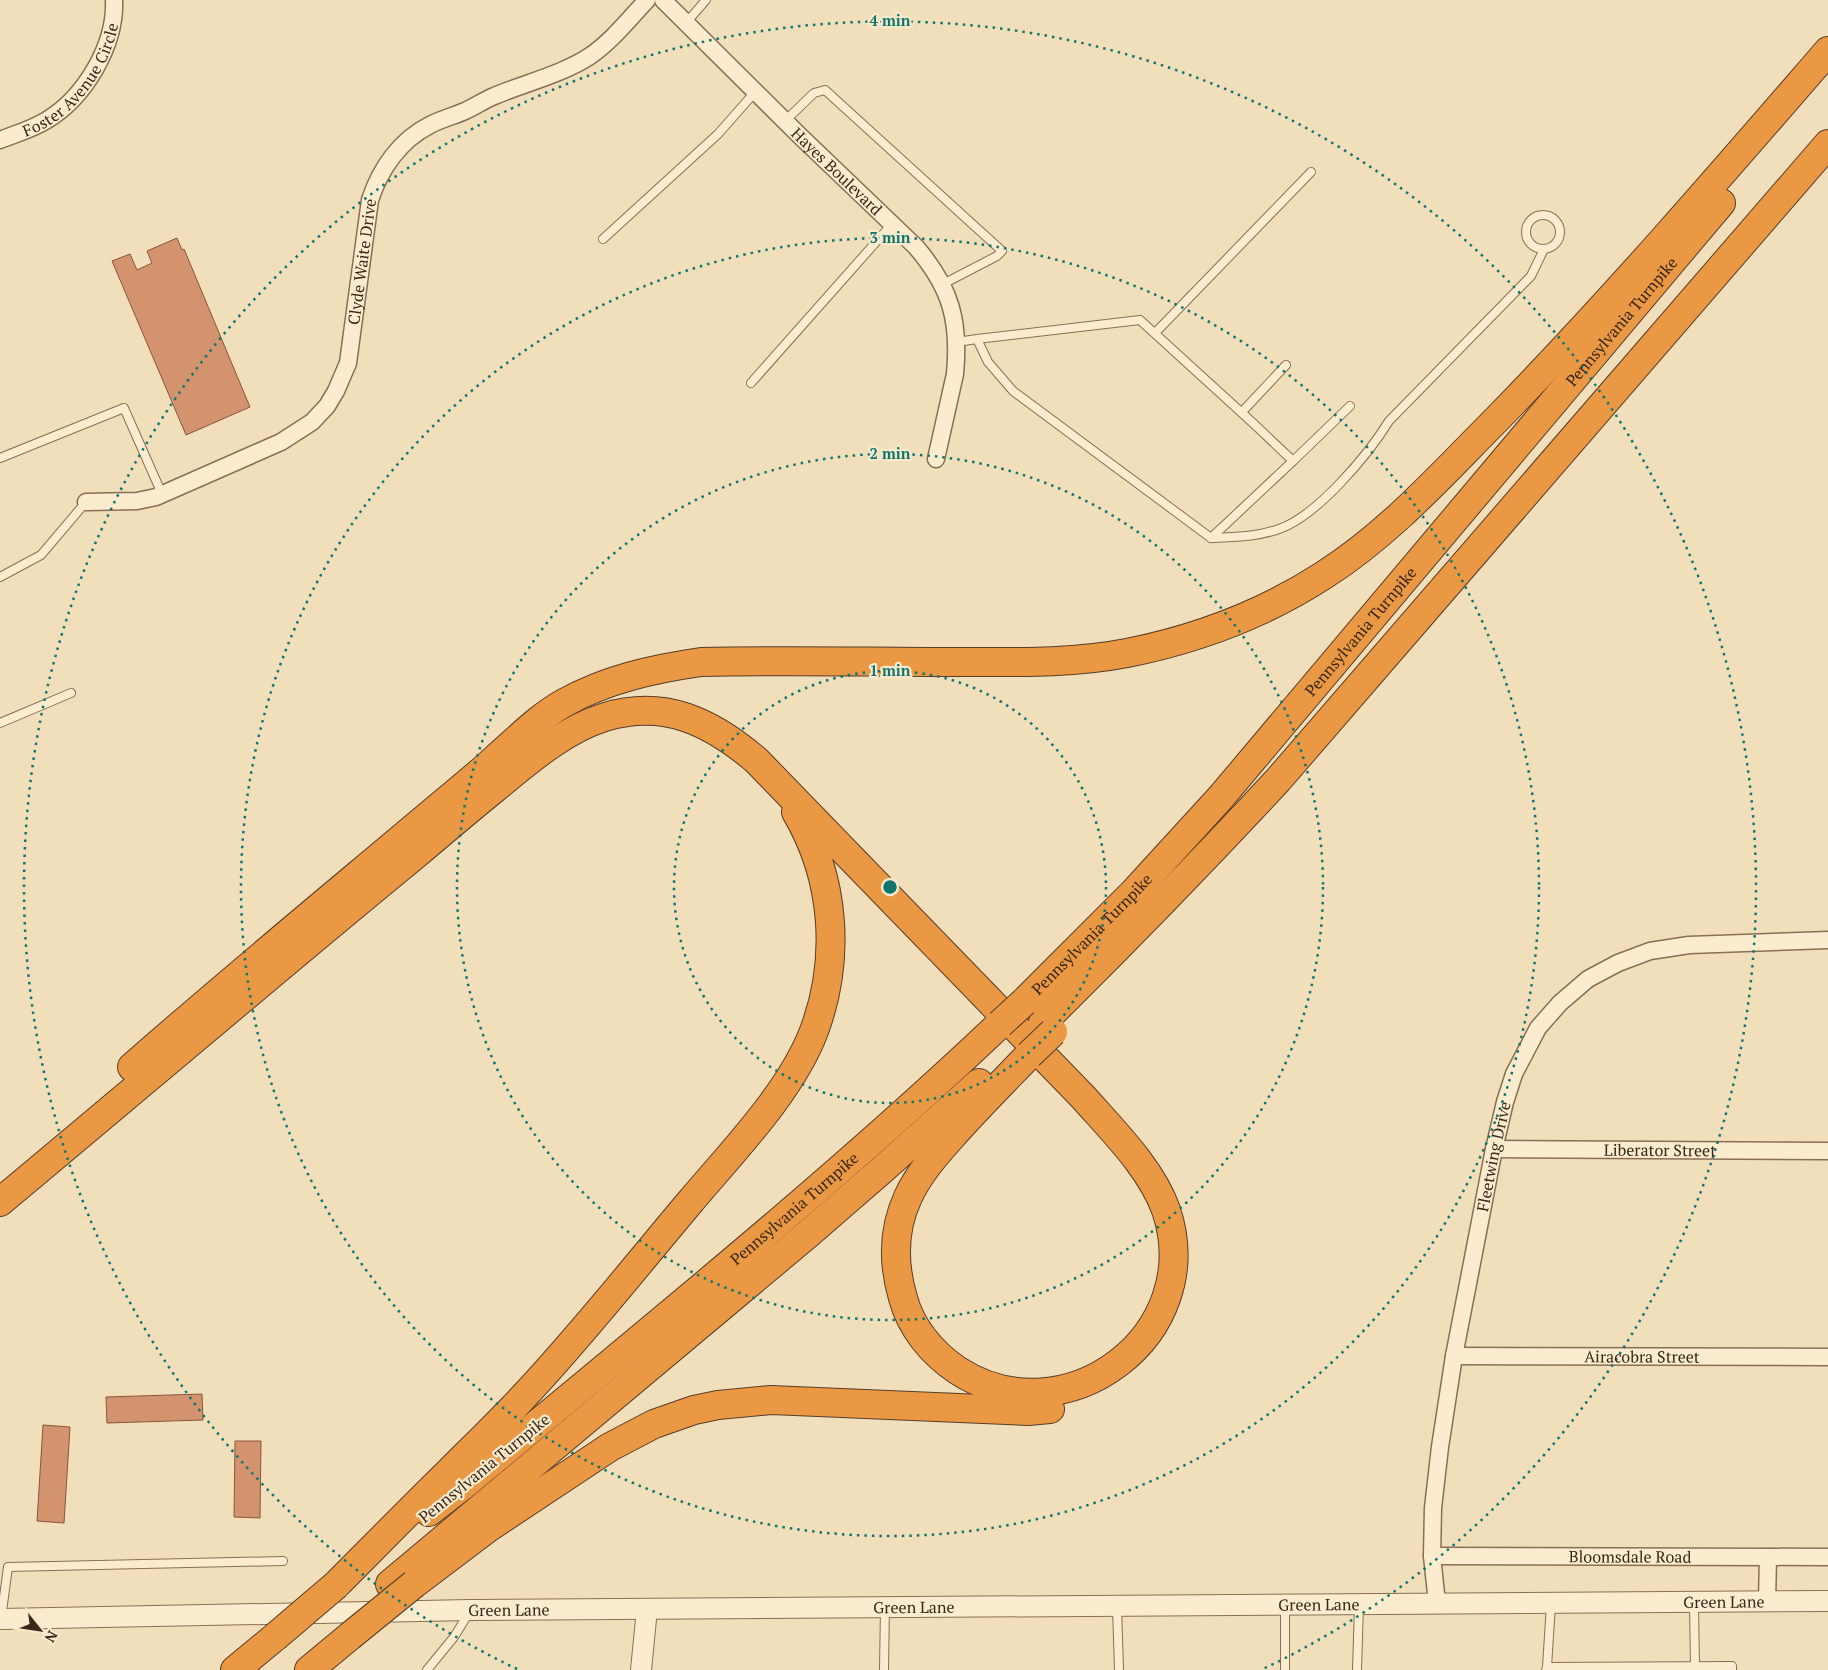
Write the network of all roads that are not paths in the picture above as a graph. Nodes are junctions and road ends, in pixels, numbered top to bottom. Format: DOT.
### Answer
graph roads {
  1 [pos="114,0"];
  2 [pos="647,0"];
  3 [pos="662,0"];
  4 [pos="706,0"];
  5 [pos="686,23"];
  6 [pos="1828,51"];
  7 [pos="1828,75"];
  8 [pos="755,92"];
  9 [pos="785,121"];
  10 [pos="0,140"];
  11 [pos="1828,144"];
  12 [pos="1311,172"];
  13 [pos="892,224"];
  14 [pos="603,239"];
  15 [pos="1544,249"];
  16 [pos="944,284"];
  17 [pos="1154,333"];
  18 [pos="978,339"];
  19 [pos="956,342"];
  20 [pos="1286,365"];
  21 [pos="751,383"];
  22 [pos="1350,406"];
  23 [pos="1242,412"];
  24 [pos="0,458"];
  25 [pos="936,459"];
  26 [pos="1293,462"];
  27 [pos="162,494"];
  28 [pos="86,502"];
  29 [pos="1211,538"];
  30 [pos="0,577"];
  31 [pos="71,693"];
  32 [pos="0,723"];
  33 [pos="478,774"];
  34 [pos="778,783"];
  35 [pos="1828,940"];
  36 [pos="1024,1050"];
  37 [pos="1494,1148"];
  38 [pos="1828,1151"];
  39 [pos="0,1181"];
  40 [pos="0,1202"];
  41 [pos="1454,1356"];
  42 [pos="1828,1357"];
  43 [pos="1432,1556"];
  44 [pos="1768,1557"];
  45 [pos="1828,1557"];
  46 [pos="283,1561"];
  47 [pos="402,1584"];
  48 [pos="336,1585"];
  49 [pos="1767,1601"];
  50 [pos="1828,1601"];
  51 [pos="1551,1602"];
  52 [pos="1694,1602"];
  53 [pos="1359,1603"];
  54 [pos="1438,1603"];
  55 [pos="1285,1604"];
  56 [pos="1117,1605"];
  57 [pos="885,1607"];
  58 [pos="646,1608"];
  59 [pos="471,1610"];
  60 [pos="0,1619"];
  61 [pos="339,1636"];
  62 [pos="1695,1666"];
  63 [pos="1546,1668"];
  64 [pos="235,1670"];
  65 [pos="287,1670"];
  66 [pos="308,1670"];
  67 [pos="427,1670"];
  68 [pos="641,1670"];
  69 [pos="884,1670"];
  70 [pos="1119,1670"];
  71 [pos="1285,1670"];
  72 [pos="1356,1670"];
  73 [pos="1732,1670"];
  1 -- 10 [label="street, Foster Avenue Circle"];
  2 -- 27 [label="street, Clyde Waite Drive"];
  3 -- 5 [label="street, Hayes Boulevard"];
  4 -- 5 [label="lane"];
  5 -- 8 [label="street, Hayes Boulevard"];
  6 -- 33 [label="highway"];
  7 -- 48 [label="highway, Pennsylvania Turnpike, bridge"];
  8 -- 9 [label="street, Hayes Boulevard"];
  8 -- 14 [label="lane"];
  9 -- 13 [label="street, Hayes Boulevard"];
  9 -- 16 [label="lane"];
  11 -- 36 [label="highway, Pennsylvania Turnpike"];
  12 -- 17 [label="lane"];
  13 -- 16 [label="street, Hayes Boulevard"];
  13 -- 21 [label="lane"];
  15 -- 15 [label="lane"];
  15 -- 29 [label="lane"];
  16 -- 19 [label="street, Hayes Boulevard"];
  17 -- 18 [label="lane"];
  17 -- 23 [label="lane"];
  18 -- 19 [label="lane"];
  18 -- 29 [label="lane"];
  19 -- 25 [label="street, Hayes Boulevard"];
  20 -- 23 [label="lane"];
  22 -- 26 [label="lane"];
  23 -- 26 [label="lane"];
  24 -- 27 [label="lane"];
  26 -- 29 [label="lane"];
  27 -- 28 [label="street, Clyde Waite Drive"];
  28 -- 30 [label="lane"];
  31 -- 32 [label="lane"];
  33 -- 39 [label="highway"];
  33 -- 47 [label="highway"];
  34 -- 36 [label="highway"];
  34 -- 40 [label="highway"];
  34 -- 48 [label="highway"];
  35 -- 37 [label="street, Fleetwing Drive"];
  36 -- 47 [label="highway, Pennsylvania Turnpike"];
  37 -- 38 [label="street, Liberator Street"];
  37 -- 41 [label="street, Fleetwing Drive"];
  41 -- 42 [label="street, Airacobra Street"];
  41 -- 43 [label="street, Fleetwing Drive"];
  43 -- 44 [label="street, Bloomsdale Road"];
  43 -- 54 [label="street, Fleetwing Drive"];
  44 -- 45 [label="street, Bloomsdale Road"];
  44 -- 49 [label="street"];
  46 -- 60 [label="lane"];
  47 -- 61 [label="highway, Pennsylvania Turnpike"];
  48 -- 64 [label="highway, Pennsylvania Turnpike, bridge"];
  49 -- 50 [label="street, Green Lane"];
  49 -- 52 [label="street, Green Lane"];
  51 -- 52 [label="street, Green Lane"];
  51 -- 54 [label="street, Green Lane"];
  51 -- 63 [label="lane"];
  52 -- 62 [label="lane"];
  53 -- 54 [label="street, Green Lane"];
  53 -- 55 [label="street, Green Lane"];
  53 -- 72 [label="lane"];
  55 -- 56 [label="street, Green Lane"];
  55 -- 71 [label="lane"];
  56 -- 57 [label="street, Green Lane"];
  56 -- 70 [label="lane"];
  57 -- 58 [label="street, Green Lane"];
  57 -- 69 [label="lane"];
  58 -- 59 [label="street, Green Lane"];
  58 -- 68 [label="street"];
  59 -- 60 [label="street, Green Lane"];
  59 -- 67 [label="lane"];
  61 -- 65 [label="highway, Pennsylvania Turnpike"];
  61 -- 66 [label="highway"];
  62 -- 63 [label="lane"];
  62 -- 73 [label="lane"];
}
